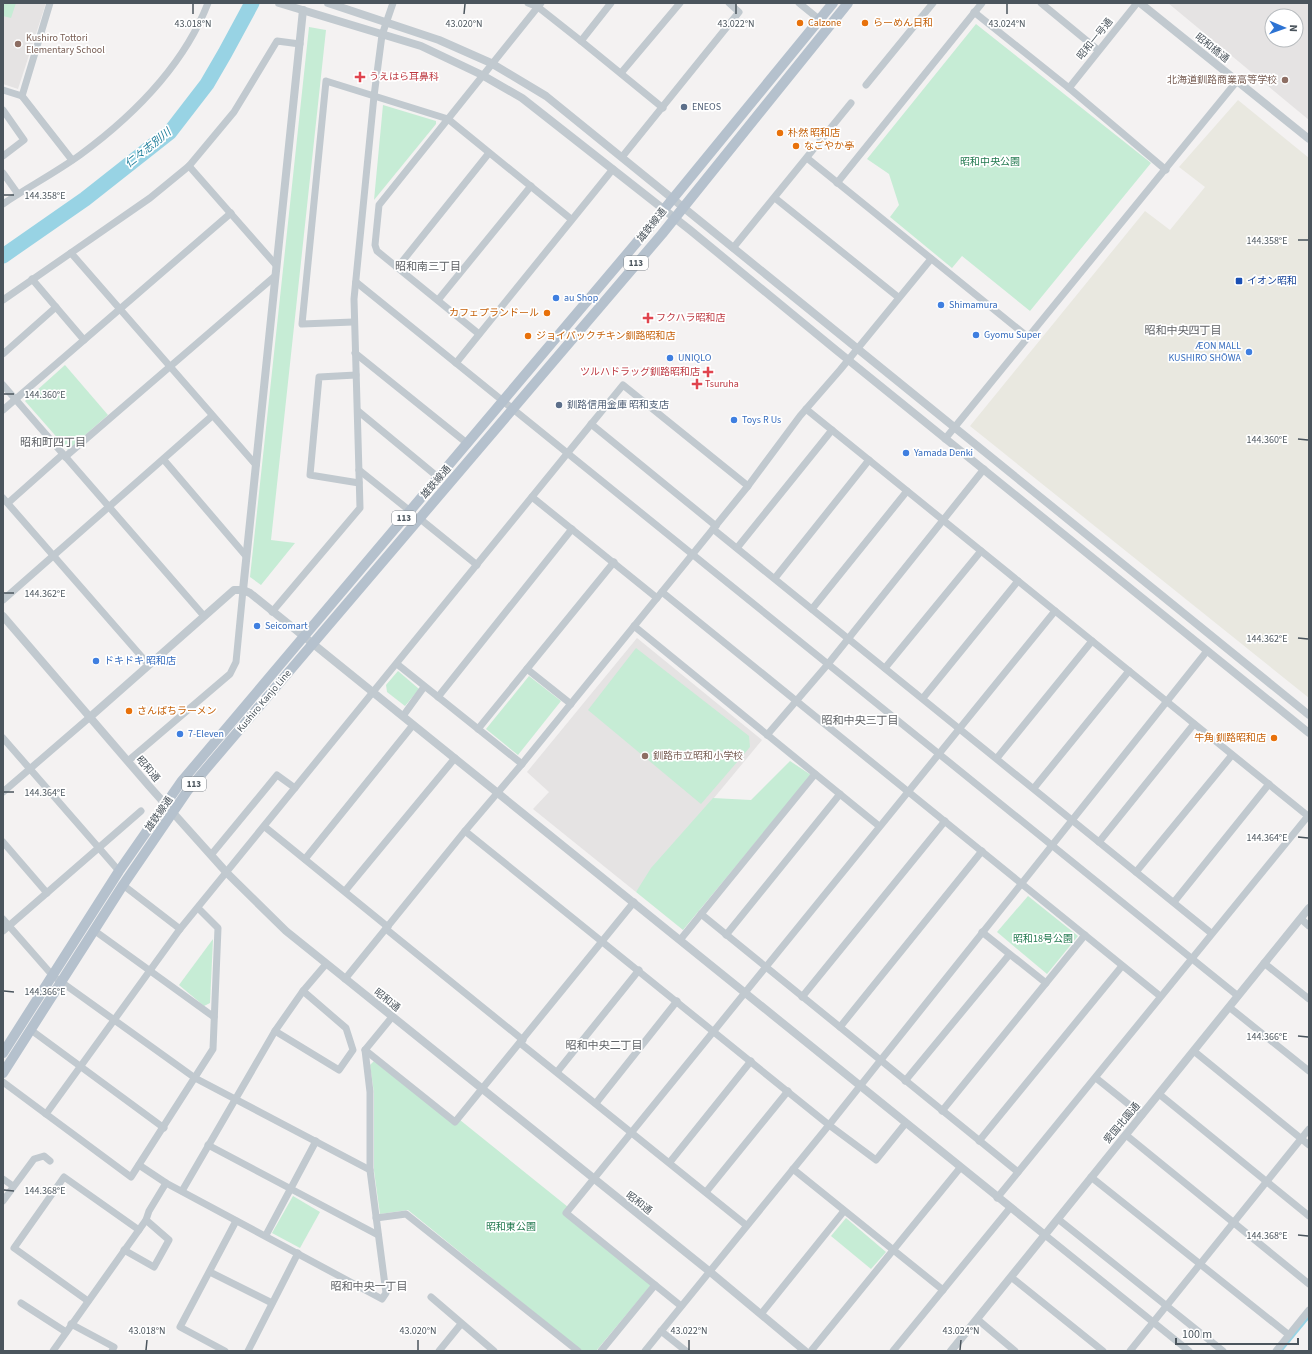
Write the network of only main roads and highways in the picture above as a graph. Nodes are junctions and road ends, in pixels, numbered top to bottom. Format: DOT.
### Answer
graph roads {
  1 [pos="833,3"];
  2 [pos="848,3"];
  3 [pos="419,518"];
  4 [pos="57,979"];
  5 [pos="3,1053"];
  6 [pos="3,1074"];
  1 -- 4 [label="main road, 雄鉄線通 / 113"];
  2 -- 3 [label="main road, 雄鉄線通 / 113"];
  3 -- 4 [label="main road, Kushiro Kanjo Line / 113"];
  4 -- 5 [label="main road, 雄鉄線通 / 113"];
  4 -- 6 [label="main road, Kushiro Kanjo Line / 113"];
}
